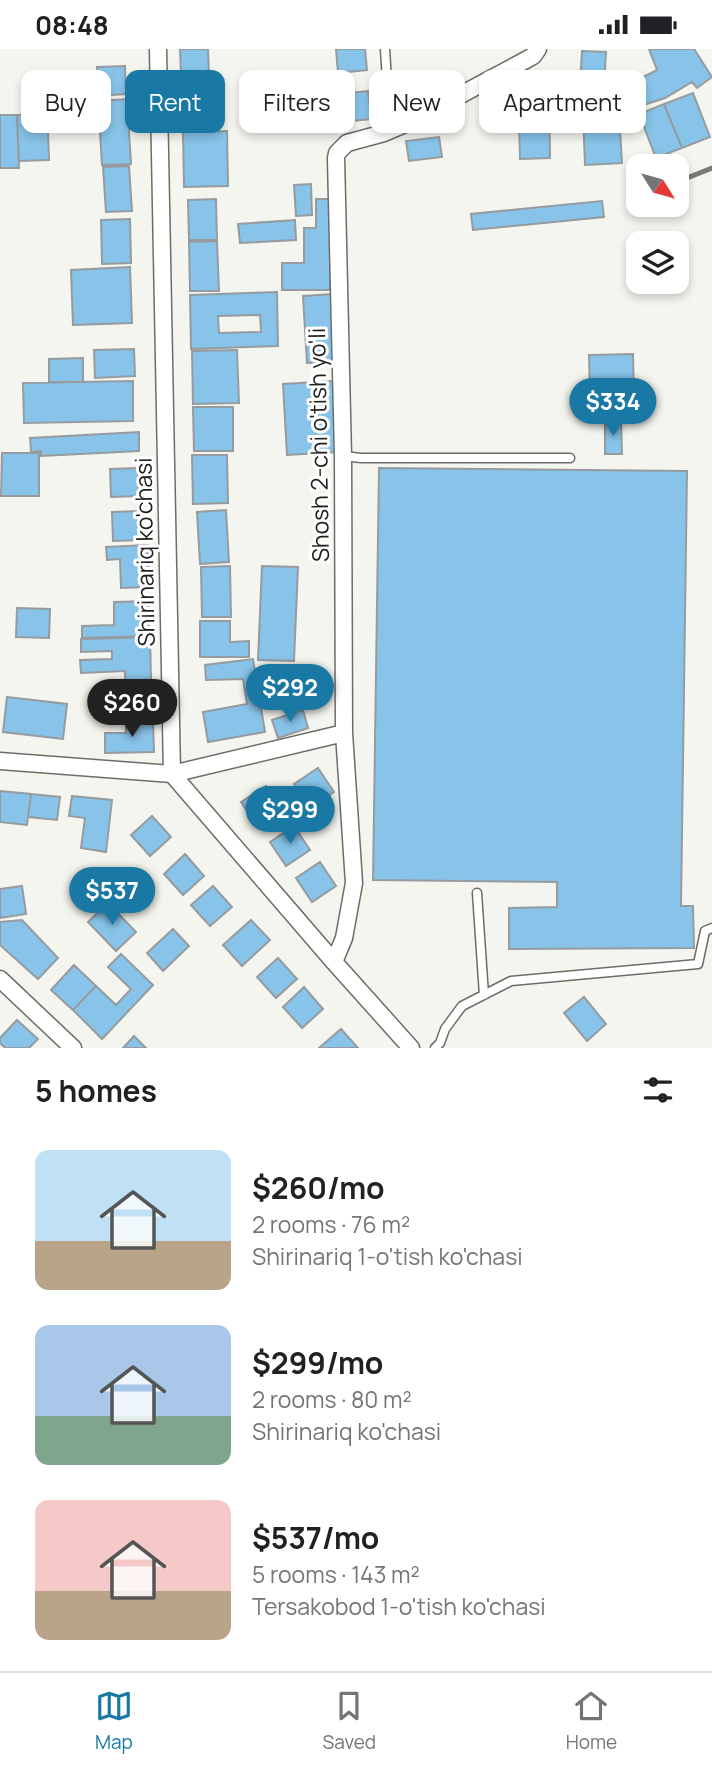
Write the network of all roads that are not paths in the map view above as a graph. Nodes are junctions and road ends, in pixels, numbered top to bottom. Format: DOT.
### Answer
graph roads {
  1 [pos="158,49"];
  2 [pos="385,49"];
  3 [pos="538,49"];
  4 [pos="386,70"];
  5 [pos="465,93"];
  6 [pos="378,133"];
  7 [pos="343,456"];
  8 [pos="570,458"];
  9 [pos="344,733"];
  10 [pos="0,761"];
  11 [pos="172,774"];
  12 [pos="477,893"];
  13 [pos="712,928"];
  14 [pos="334,963"];
  15 [pos="0,979"];
  16 [pos="484,995"];
  17 [pos="73,1048"];
  18 [pos="411,1048"];
  19 [pos="435,1048"];
  1 -- 11 [label="street, Shirinariq ko'chasi"];
  2 -- 4 [label="lane"];
  3 -- 5 [label="street, Shosh 2-chi o'tish yo'li"];
  6 -- 7 [label="street, Shosh 2-chi o'tish yo'li"];
  7 -- 8 [label="lane"];
  7 -- 9 [label="street, Shosh 2-chi o'tish yo'li"];
  9 -- 11 [label="street"];
  9 -- 14 [label="street, Shosh 2-chi o'tish yo'li"];
  10 -- 11 [label="street"];
  11 -- 14 [label="street"];
  12 -- 16 [label="lane"];
  13 -- 16 [label="lane"];
  14 -- 18 [label="street"];
  15 -- 17 [label="street"];
  16 -- 19 [label="lane"];
}
